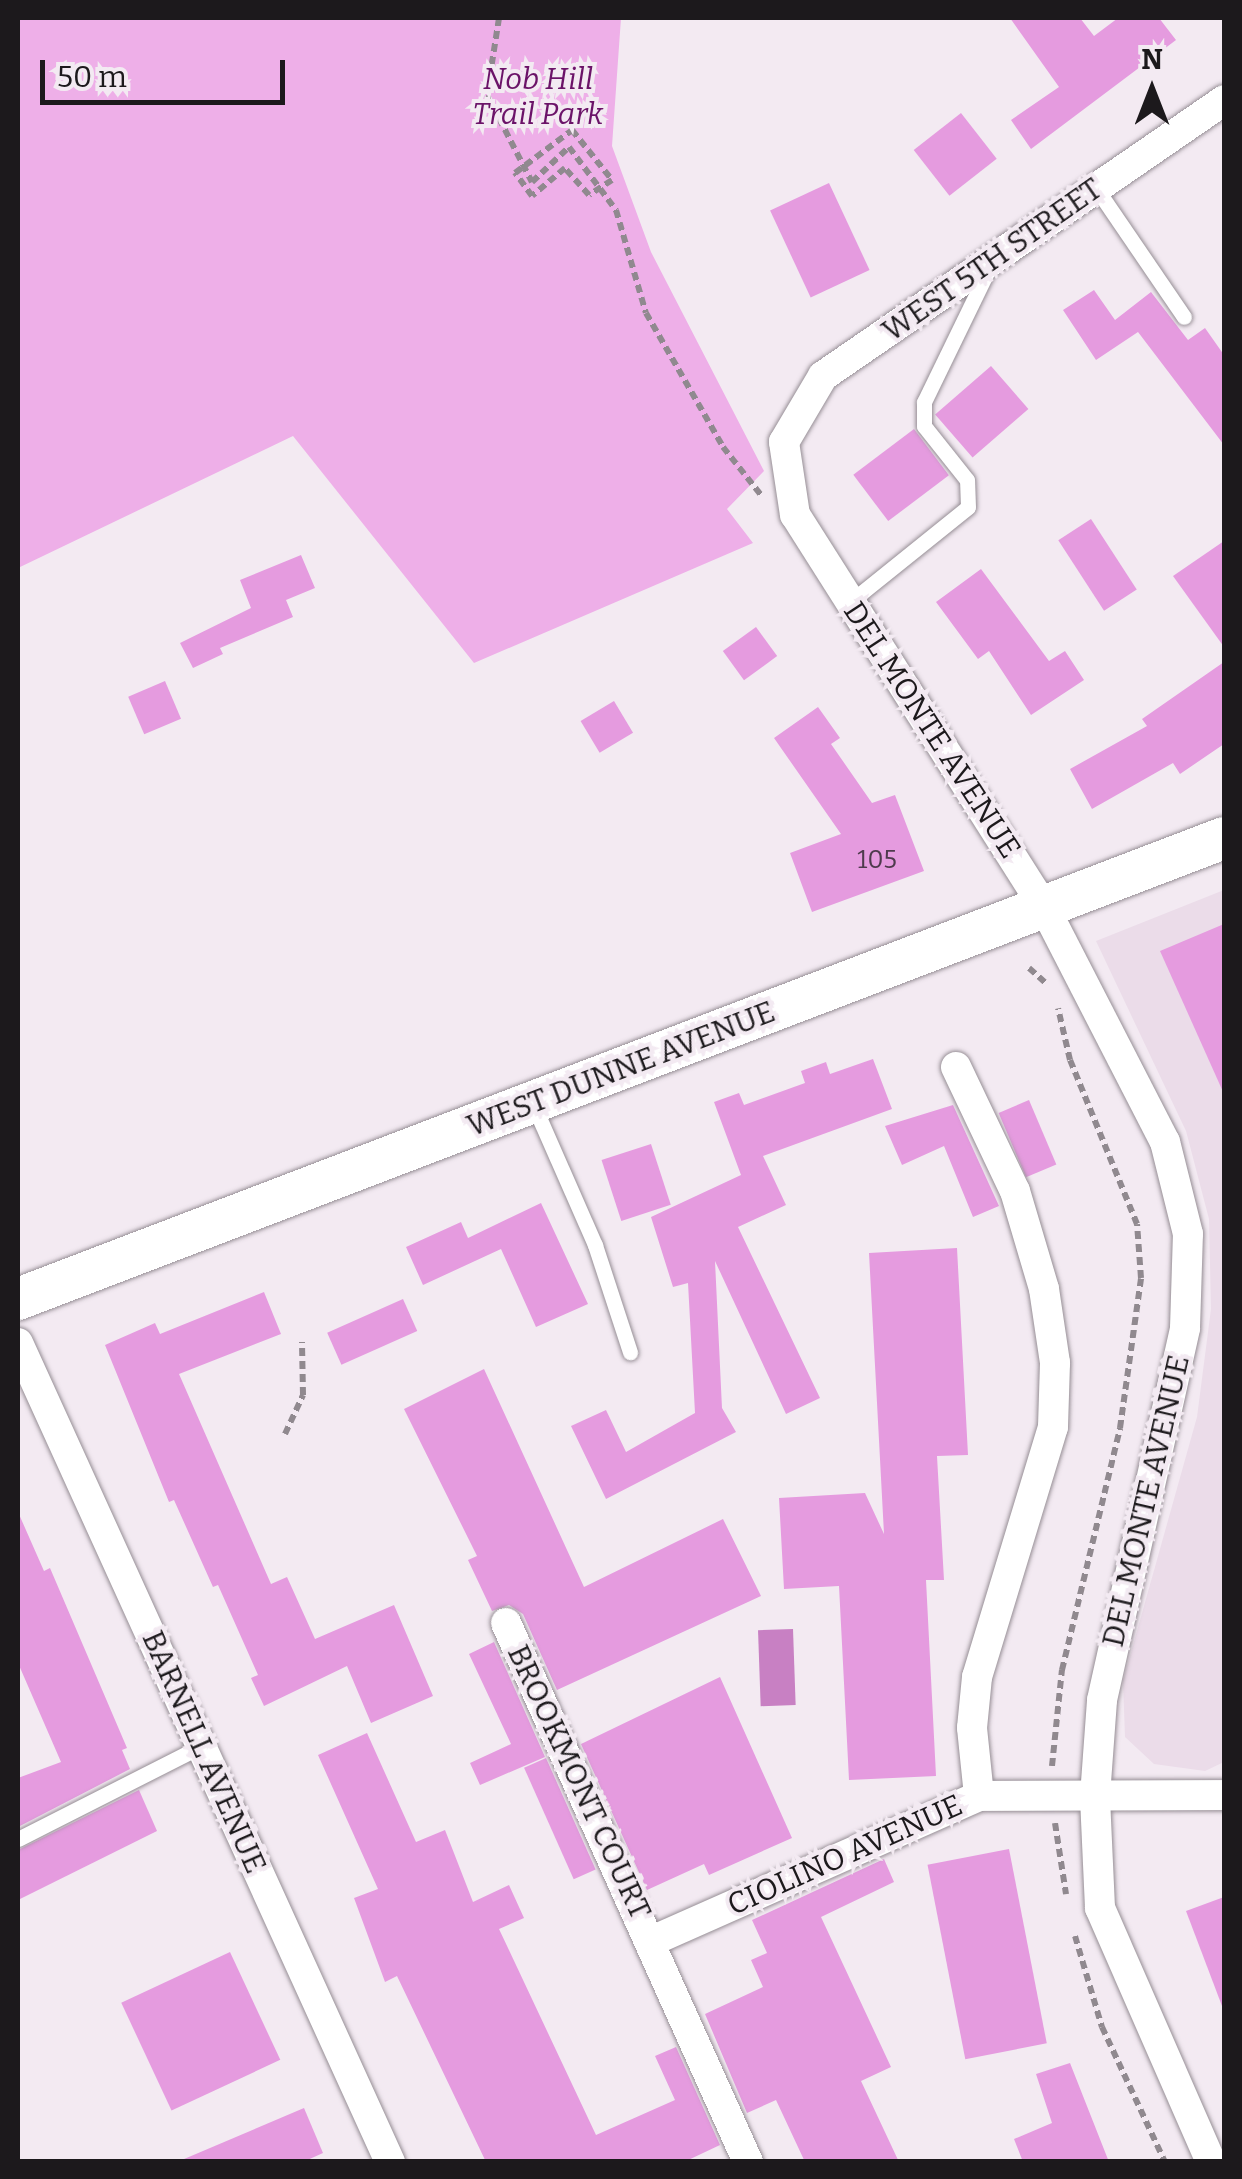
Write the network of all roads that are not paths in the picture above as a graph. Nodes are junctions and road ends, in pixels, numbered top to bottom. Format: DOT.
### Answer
graph roads {
  1 [pos="1224,100"];
  2 [pos="1096,188"];
  3 [pos="995,258"];
  4 [pos="1184,317"];
  5 [pos="784,442"];
  6 [pos="850,602"];
  7 [pos="1224,838"];
  8 [pos="1044,907"];
  9 [pos="956,1067"];
  10 [pos="532,1102"];
  11 [pos="18,1300"];
  12 [pos="18,1343"];
  13 [pos="630,1352"];
  14 [pos="506,1623"];
  15 [pos="202,1746"];
  16 [pos="979,1796"];
  17 [pos="1096,1796"];
  18 [pos="1224,1796"];
  19 [pos="18,1840"];
  20 [pos="652,1941"];
  21 [pos="390,2162"];
  22 [pos="748,2162"];
  23 [pos="1212,2162"];
  1 -- 2 [label="street, WEST 5TH STREET"];
  2 -- 3 [label="street, WEST 5TH STREET"];
  2 -- 4 [label="lane"];
  3 -- 5 [label="street, WEST 5TH STREET"];
  3 -- 6 [label="lane"];
  5 -- 6 [label="street, DEL MONTE AVENUE"];
  6 -- 8 [label="street, DEL MONTE AVENUE"];
  7 -- 8 [label="main road, WEST DUNNE AVENUE"];
  8 -- 10 [label="main road, WEST DUNNE AVENUE"];
  8 -- 17 [label="street, DEL MONTE AVENUE"];
  9 -- 16 [label="street"];
  10 -- 11 [label="main road, WEST DUNNE AVENUE"];
  10 -- 13 [label="lane"];
  12 -- 15 [label="street, BARNELL AVENUE"];
  14 -- 20 [label="street, BROOKMONT COURT"];
  15 -- 19 [label="lane"];
  15 -- 21 [label="street, BARNELL AVENUE"];
  16 -- 17 [label="street, CIOLINO AVENUE"];
  16 -- 20 [label="street, CIOLINO AVENUE"];
  17 -- 18 [label="street, CIOLINO AVENUE"];
  17 -- 23 [label="street, DEL MONTE AVENUE"];
  20 -- 22 [label="street, BROOKMONT COURT"];
}
